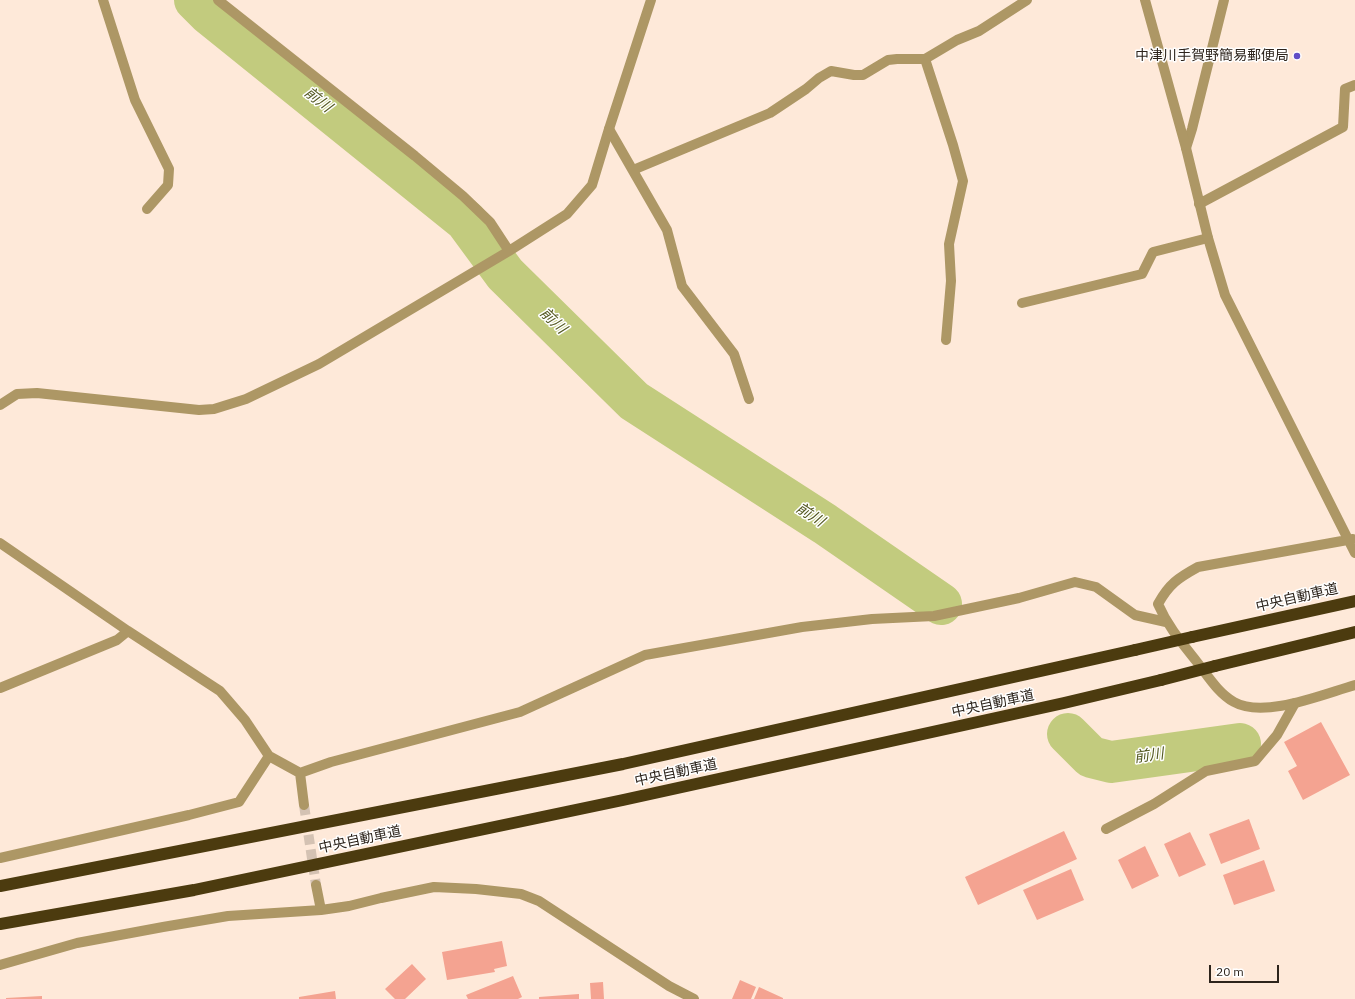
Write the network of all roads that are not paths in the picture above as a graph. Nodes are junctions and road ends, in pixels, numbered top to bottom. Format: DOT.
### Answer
graph roads {
  1 [pos="104,0"];
  2 [pos="218,0"];
  3 [pos="651,0"];
  4 [pos="1027,0"];
  5 [pos="1145,0"];
  6 [pos="1224,0"];
  7 [pos="925,59"];
  8 [pos="1355,85"];
  9 [pos="609,129"];
  10 [pos="1186,148"];
  11 [pos="633,170"];
  12 [pos="1199,204"];
  13 [pos="147,210"];
  14 [pos="1208,238"];
  15 [pos="509,251"];
  16 [pos="1022,303"];
  17 [pos="946,340"];
  18 [pos="749,400"];
  19 [pos="0,405"];
  20 [pos="1352,539"];
  21 [pos="0,543"];
  22 [pos="1355,553"];
  23 [pos="1355,601"];
  24 [pos="1166,622"];
  25 [pos="128,631"];
  26 [pos="1355,632"];
  27 [pos="1355,685"];
  28 [pos="0,688"];
  29 [pos="1295,703"];
  30 [pos="269,756"];
  31 [pos="300,773"];
  32 [pos="304,806"];
  33 [pos="1106,829"];
  34 [pos="0,858"];
  35 [pos="316,885"];
  36 [pos="0,886"];
  37 [pos="321,910"];
  38 [pos="0,924"];
  39 [pos="0,965"];
  40 [pos="694,999"];
  1 -- 13 [label="street"];
  2 -- 15 [label="street"];
  3 -- 9 [label="street"];
  4 -- 7 [label="street"];
  5 -- 10 [label="street"];
  6 -- 10 [label="street"];
  7 -- 11 [label="street"];
  7 -- 17 [label="street"];
  8 -- 12 [label="street"];
  9 -- 11 [label="street"];
  9 -- 15 [label="street"];
  10 -- 12 [label="street"];
  11 -- 18 [label="street"];
  12 -- 14 [label="street"];
  14 -- 16 [label="street"];
  14 -- 20 [label="street"];
  15 -- 19 [label="street"];
  20 -- 22 [label="street"];
  20 -- 24 [label="street"];
  21 -- 25 [label="street"];
  23 -- 36 [label="highway, 中央自動車道, bridge"];
  24 -- 29 [label="street"];
  24 -- 31 [label="street"];
  25 -- 28 [label="street"];
  25 -- 30 [label="street"];
  26 -- 38 [label="highway, 中央自動車道, bridge"];
  27 -- 29 [label="street"];
  29 -- 33 [label="street"];
  30 -- 31 [label="street"];
  30 -- 34 [label="street"];
  31 -- 32 [label="street"];
  35 -- 37 [label="street"];
  37 -- 39 [label="street"];
  37 -- 40 [label="street"];
}
